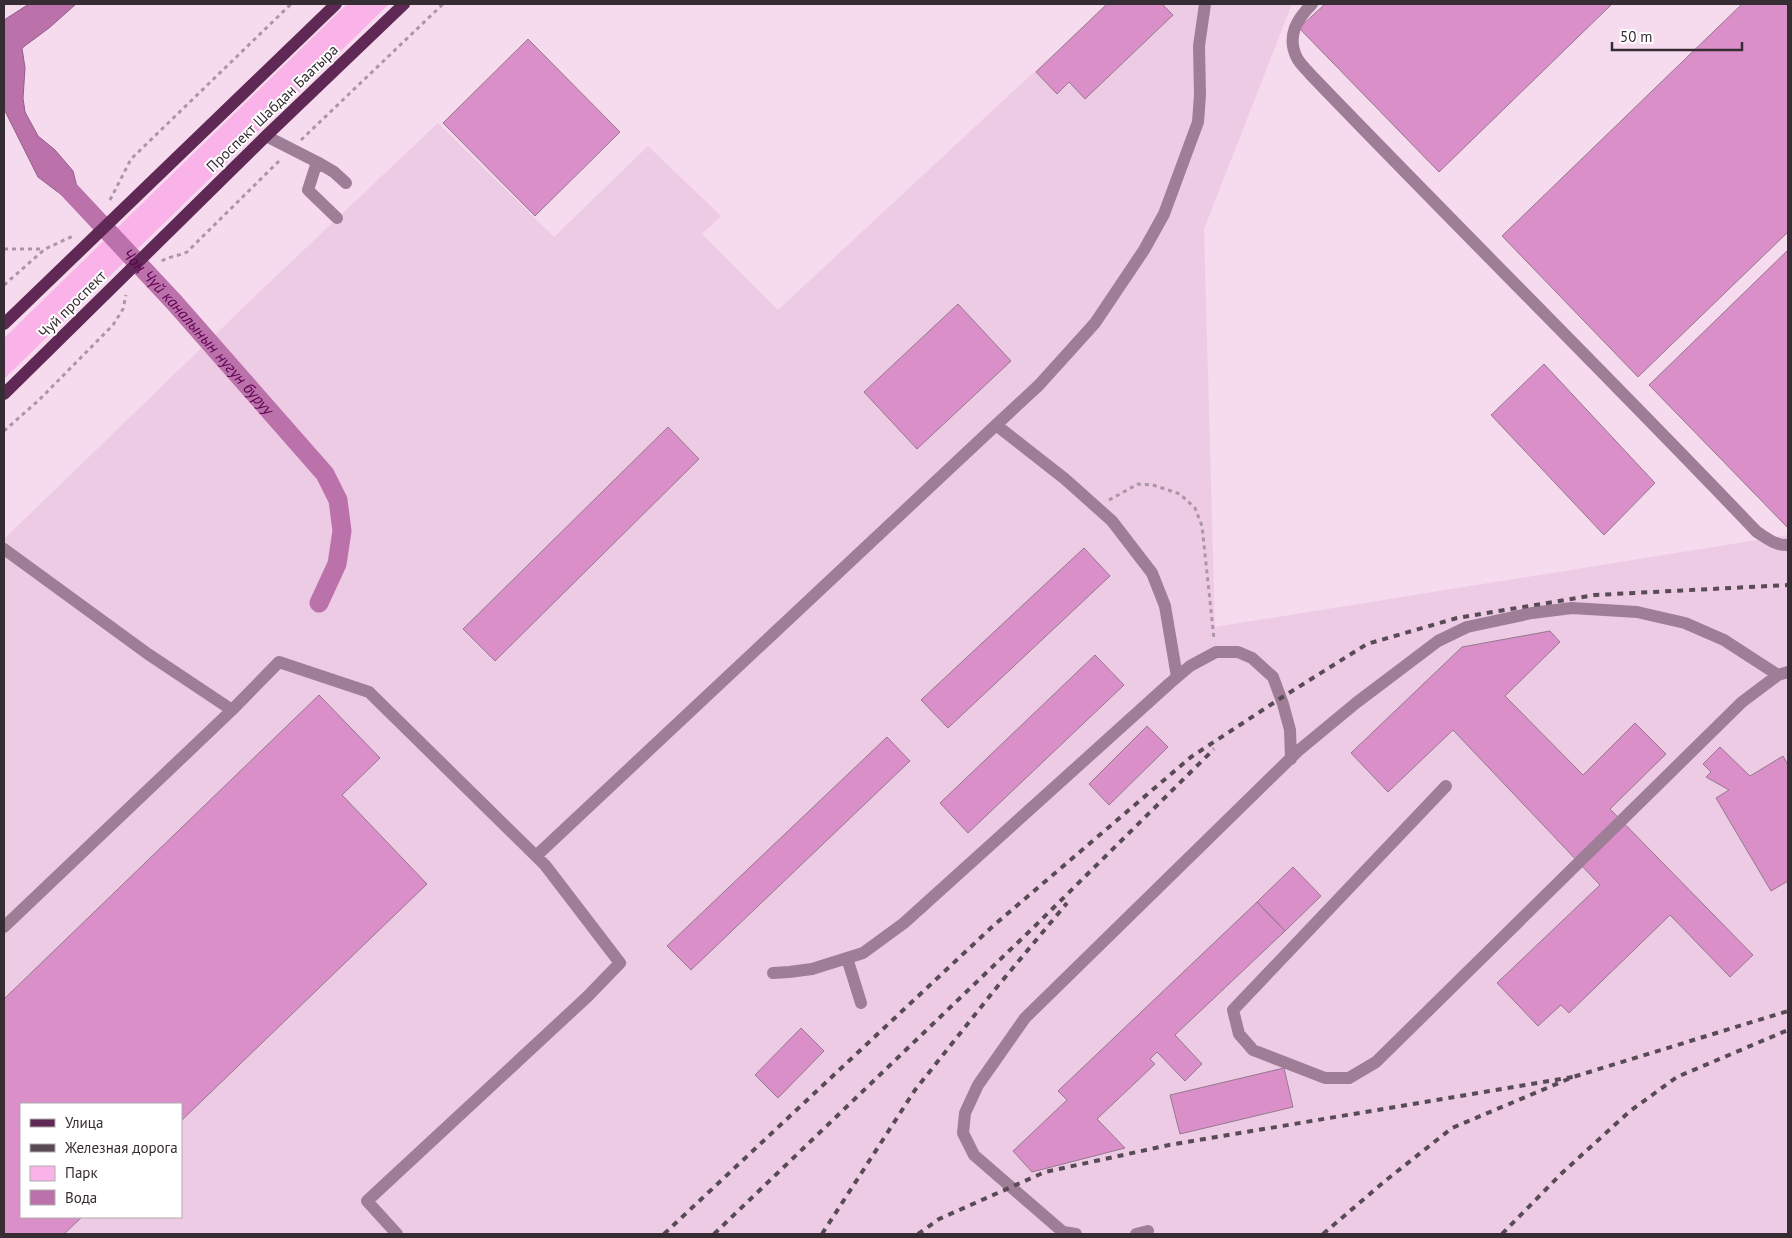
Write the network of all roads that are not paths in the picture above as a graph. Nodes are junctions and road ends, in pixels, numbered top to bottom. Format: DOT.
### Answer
graph roads {
  1 [pos="336,4"];
  2 [pos="404,4"];
  3 [pos="1205,4"];
  4 [pos="1312,4"];
  5 [pos="266,136"];
  6 [pos="317,162"];
  7 [pos="346,183"];
  8 [pos="338,218"];
  9 [pos="164,237"];
  10 [pos="4,324"];
  11 [pos="4,394"];
  12 [pos="996,426"];
  13 [pos="1788,545"];
  14 [pos="4,549"];
  15 [pos="1783,673"];
  16 [pos="1177,677"];
  17 [pos="232,710"];
  18 [pos="1291,759"];
  19 [pos="1446,786"];
  20 [pos="536,856"];
  21 [pos="4,928"];
  22 [pos="847,958"];
  23 [pos="773,972"];
  24 [pos="861,1003"];
  25 [pos="397,1234"];
  26 [pos="1076,1234"];
  1 -- 10 [label="main road, Проспект Шабдан Баатыра"];
  2 -- 5 [label="main road, Проспект Шабдан Баатыра"];
  3 -- 12 [label="lane"];
  4 -- 13 [label="lane"];
  5 -- 6 [label="lane"];
  5 -- 9 [label="main road, Проспект Шабдан Баатыра"];
  6 -- 7 [label="lane"];
  6 -- 8 [label="lane"];
  9 -- 11 [label="main road, Чуй проспект"];
  12 -- 16 [label="lane"];
  12 -- 20 [label="lane"];
  14 -- 17 [label="lane"];
  15 -- 18 [label="lane"];
  15 -- 19 [label="lane"];
  16 -- 18 [label="lane"];
  16 -- 22 [label="lane"];
  17 -- 20 [label="lane"];
  17 -- 21 [label="lane"];
  18 -- 26 [label="lane"];
  20 -- 25 [label="lane"];
  22 -- 23 [label="lane"];
  22 -- 24 [label="lane"];
}
